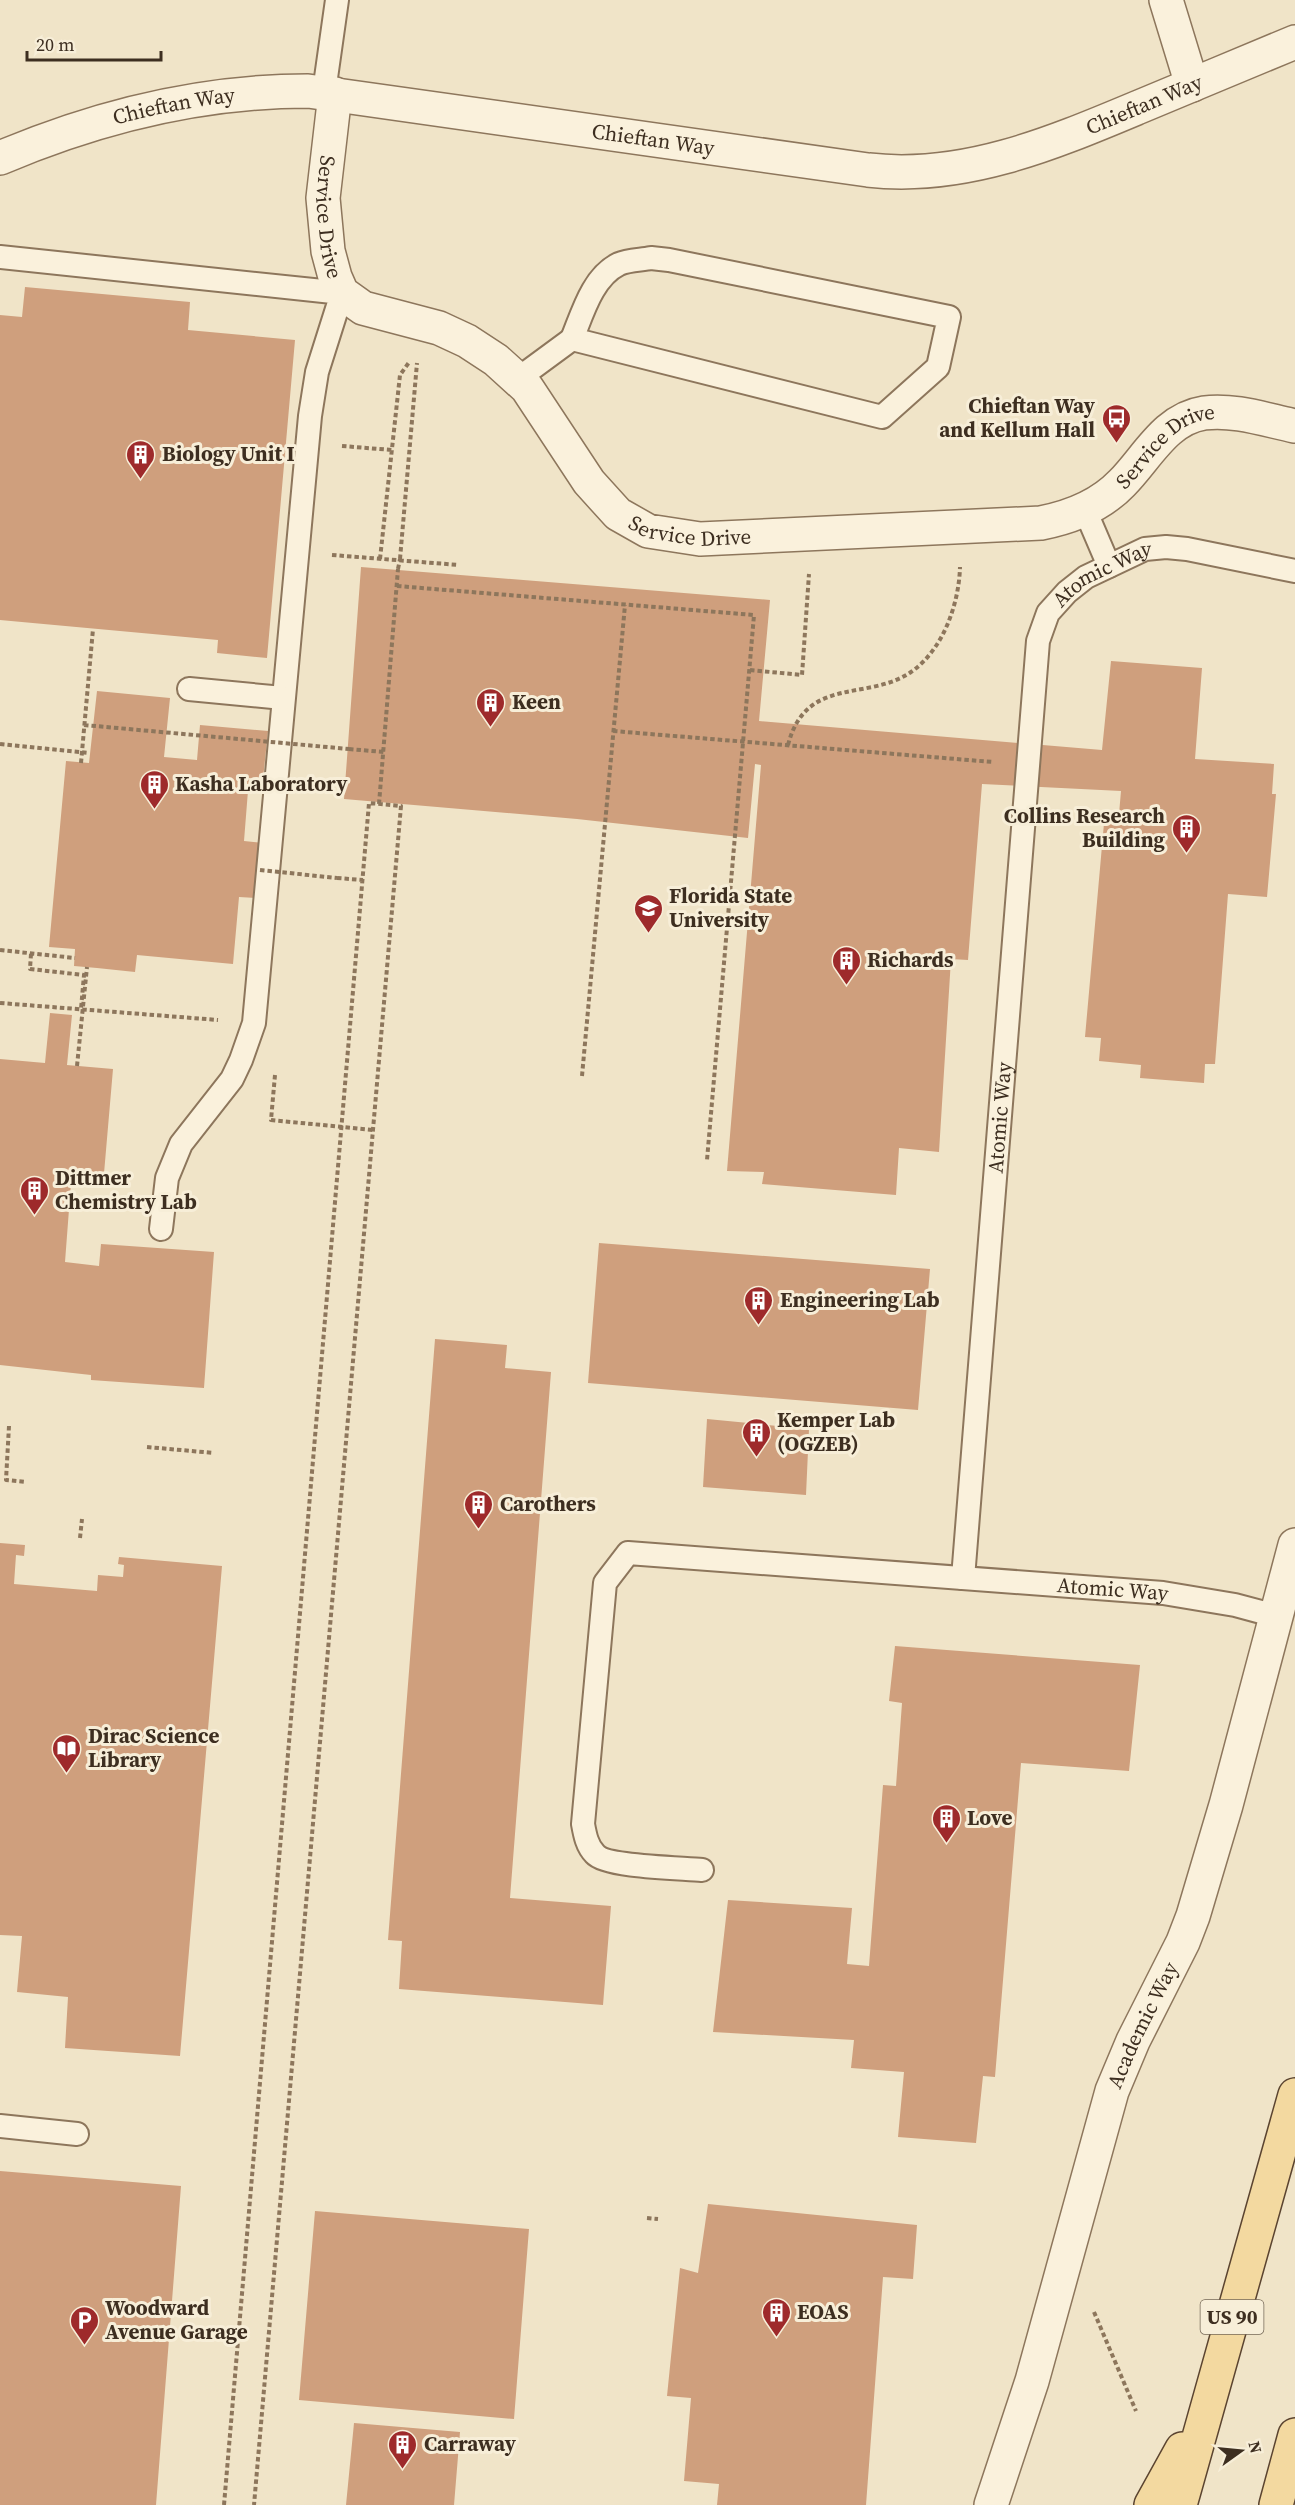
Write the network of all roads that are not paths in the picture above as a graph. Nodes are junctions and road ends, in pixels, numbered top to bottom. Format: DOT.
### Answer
graph roads {
  1 [pos="337,0"];
  2 [pos="1166,0"];
  3 [pos="1295,42"];
  4 [pos="1192,85"];
  5 [pos="330,93"];
  6 [pos="0,158"];
  7 [pos="0,257"];
  8 [pos="342,293"];
  9 [pos="572,339"];
  10 [pos="519,378"];
  11 [pos="1295,426"];
  12 [pos="1084,510"];
  13 [pos="1109,566"];
  14 [pos="1295,571"];
  15 [pos="189,689"];
  16 [pos="283,699"];
  17 [pos="161,1229"];
  18 [pos="1295,1545"];
  19 [pos="963,1578"];
  20 [pos="1276,1616"];
  21 [pos="702,1870"];
  22 [pos="1295,2095"];
  23 [pos="0,2126"];
  24 [pos="77,2134"];
  25 [pos="1208,2403"];
  26 [pos="1292,2446"];
  27 [pos="992,2505"];
  28 [pos="1151,2505"];
  29 [pos="1180,2505"];
  30 [pos="1276,2505"];
  31 [pos="1287,2505"];
  1 -- 5 [label="lane"];
  2 -- 4 [label="street"];
  3 -- 4 [label="street, Chieftan Way"];
  4 -- 5 [label="street, Chieftan Way"];
  5 -- 6 [label="street, Chieftan Way"];
  5 -- 8 [label="street, Service Drive"];
  7 -- 8 [label="lane"];
  8 -- 10 [label="street, Service Drive"];
  8 -- 16 [label="lane"];
  9 -- 9 [label="lane"];
  9 -- 10 [label="lane"];
  10 -- 12 [label="street, Service Drive"];
  11 -- 12 [label="street, Service Drive"];
  12 -- 13 [label="lane"];
  13 -- 14 [label="lane, Atomic Way"];
  13 -- 19 [label="lane, Atomic Way"];
  15 -- 16 [label="lane"];
  16 -- 17 [label="lane"];
  18 -- 20 [label="street, Academic Way"];
  19 -- 20 [label="lane, Atomic Way"];
  19 -- 21 [label="lane"];
  20 -- 27 [label="street, Academic Way"];
  22 -- 25 [label="main road, US 90"];
  23 -- 24 [label="lane"];
  25 -- 28 [label="main road"];
  25 -- 29 [label="main road, US 90"];
  26 -- 30 [label="main road"];
  26 -- 31 [label="main road"];
}
